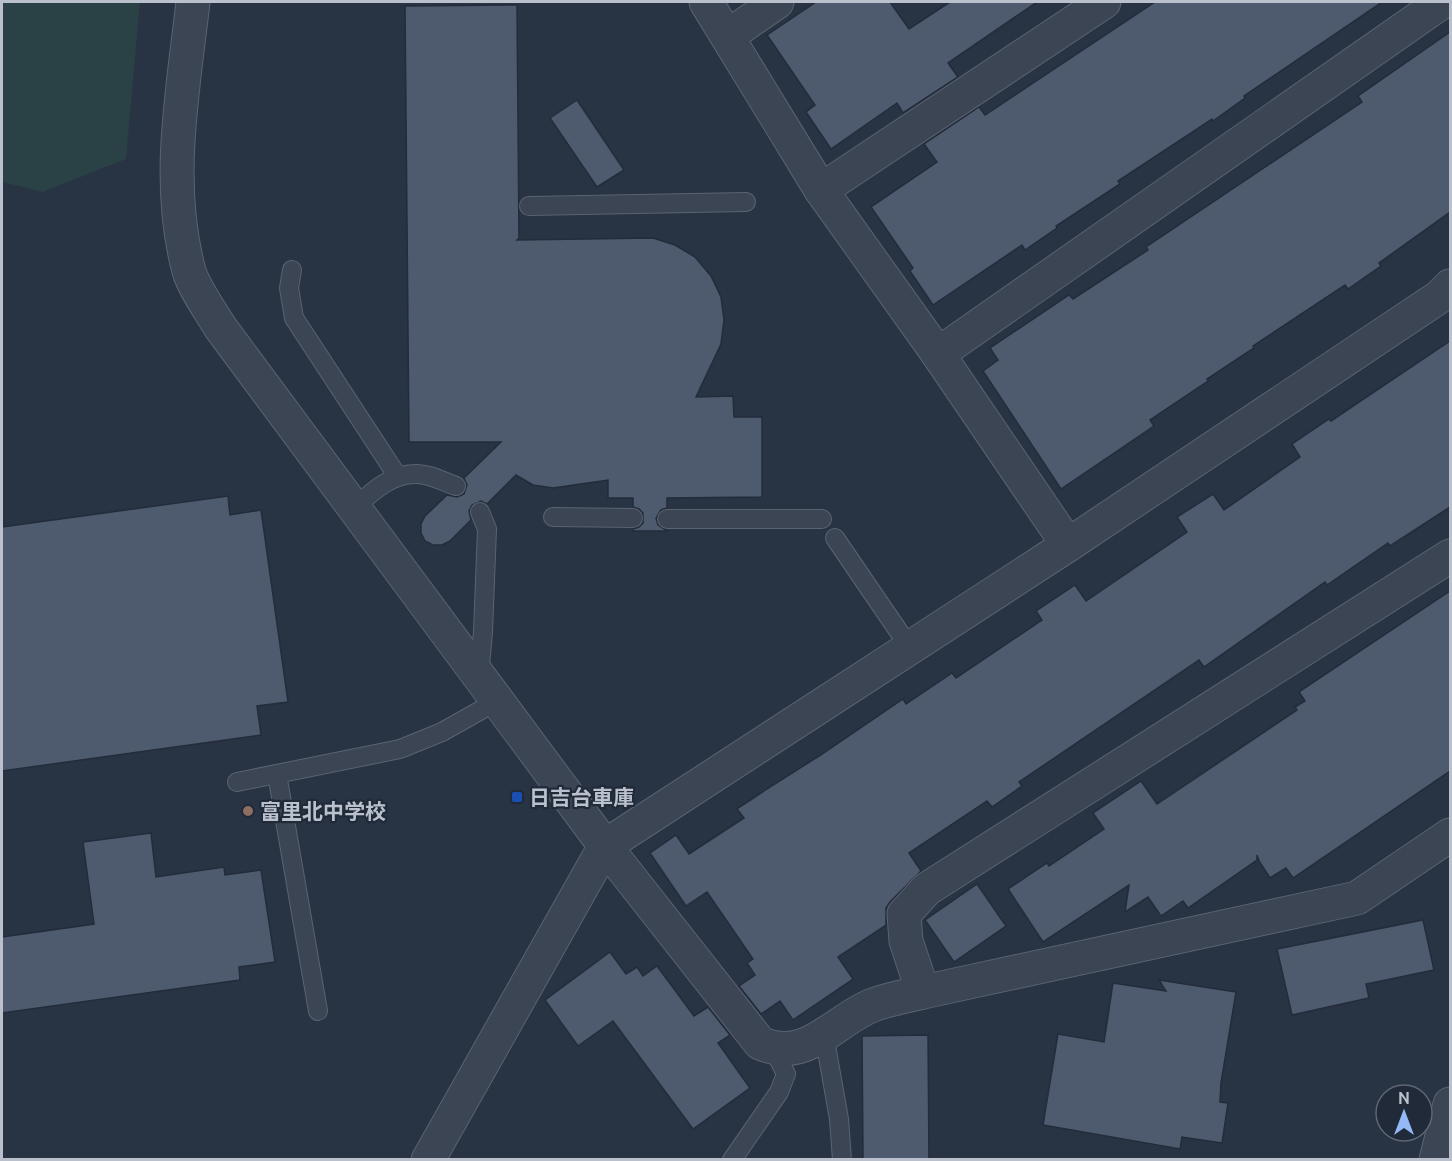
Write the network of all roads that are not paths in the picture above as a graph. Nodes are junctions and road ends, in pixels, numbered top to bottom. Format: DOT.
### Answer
graph roads {
  1 [pos="193,2"];
  2 [pos="706,2"];
  3 [pos="777,2"];
  4 [pos="1104,2"];
  5 [pos="1443,2"];
  6 [pos="728,36"];
  7 [pos="820,190"];
  8 [pos="746,202"];
  9 [pos="529,206"];
  10 [pos="292,270"];
  11 [pos="1450,286"];
  12 [pos="938,354"];
  13 [pos="399,477"];
  14 [pos="456,486"];
  15 [pos="354,508"];
  16 [pos="480,512"];
  17 [pos="553,517"];
  18 [pos="633,518"];
  19 [pos="668,519"];
  20 [pos="822,519"];
  21 [pos="835,538"];
  22 [pos="1068,545"];
  23 [pos="1450,556"];
  24 [pos="910,648"];
  25 [pos="488,689"];
  26 [pos="277,774"];
  27 [pos="237,782"];
  28 [pos="1450,835"];
  29 [pos="605,846"];
  30 [pos="923,992"];
  31 [pos="318,1011"];
  32 [pos="825,1034"];
  33 [pos="772,1048"];
  34 [pos="1450,1104"];
  35 [pos="428,1160"];
  36 [pos="732,1160"];
  37 [pos="842,1160"];
  38 [pos="1436,1160"];
  1 -- 15 [label="street"];
  2 -- 6 [label="street"];
  3 -- 6 [label="street"];
  4 -- 7 [label="street"];
  5 -- 12 [label="street"];
  6 -- 7 [label="street"];
  7 -- 12 [label="street"];
  8 -- 9 [label="lane"];
  10 -- 13 [label="lane"];
  11 -- 22 [label="street"];
  12 -- 22 [label="street"];
  13 -- 14 [label="lane"];
  13 -- 15 [label="lane"];
  15 -- 25 [label="street"];
  16 -- 25 [label="lane"];
  17 -- 18 [label="lane"];
  19 -- 20 [label="lane"];
  21 -- 24 [label="lane"];
  22 -- 24 [label="street"];
  23 -- 30 [label="street"];
  24 -- 29 [label="street"];
  25 -- 26 [label="lane"];
  25 -- 29 [label="street"];
  26 -- 27 [label="lane"];
  26 -- 31 [label="lane"];
  28 -- 30 [label="street"];
  29 -- 33 [label="street"];
  29 -- 35 [label="street"];
  30 -- 32 [label="street"];
  32 -- 33 [label="street"];
  32 -- 37 [label="lane"];
  33 -- 36 [label="lane"];
  34 -- 38 [label="street"];
}
